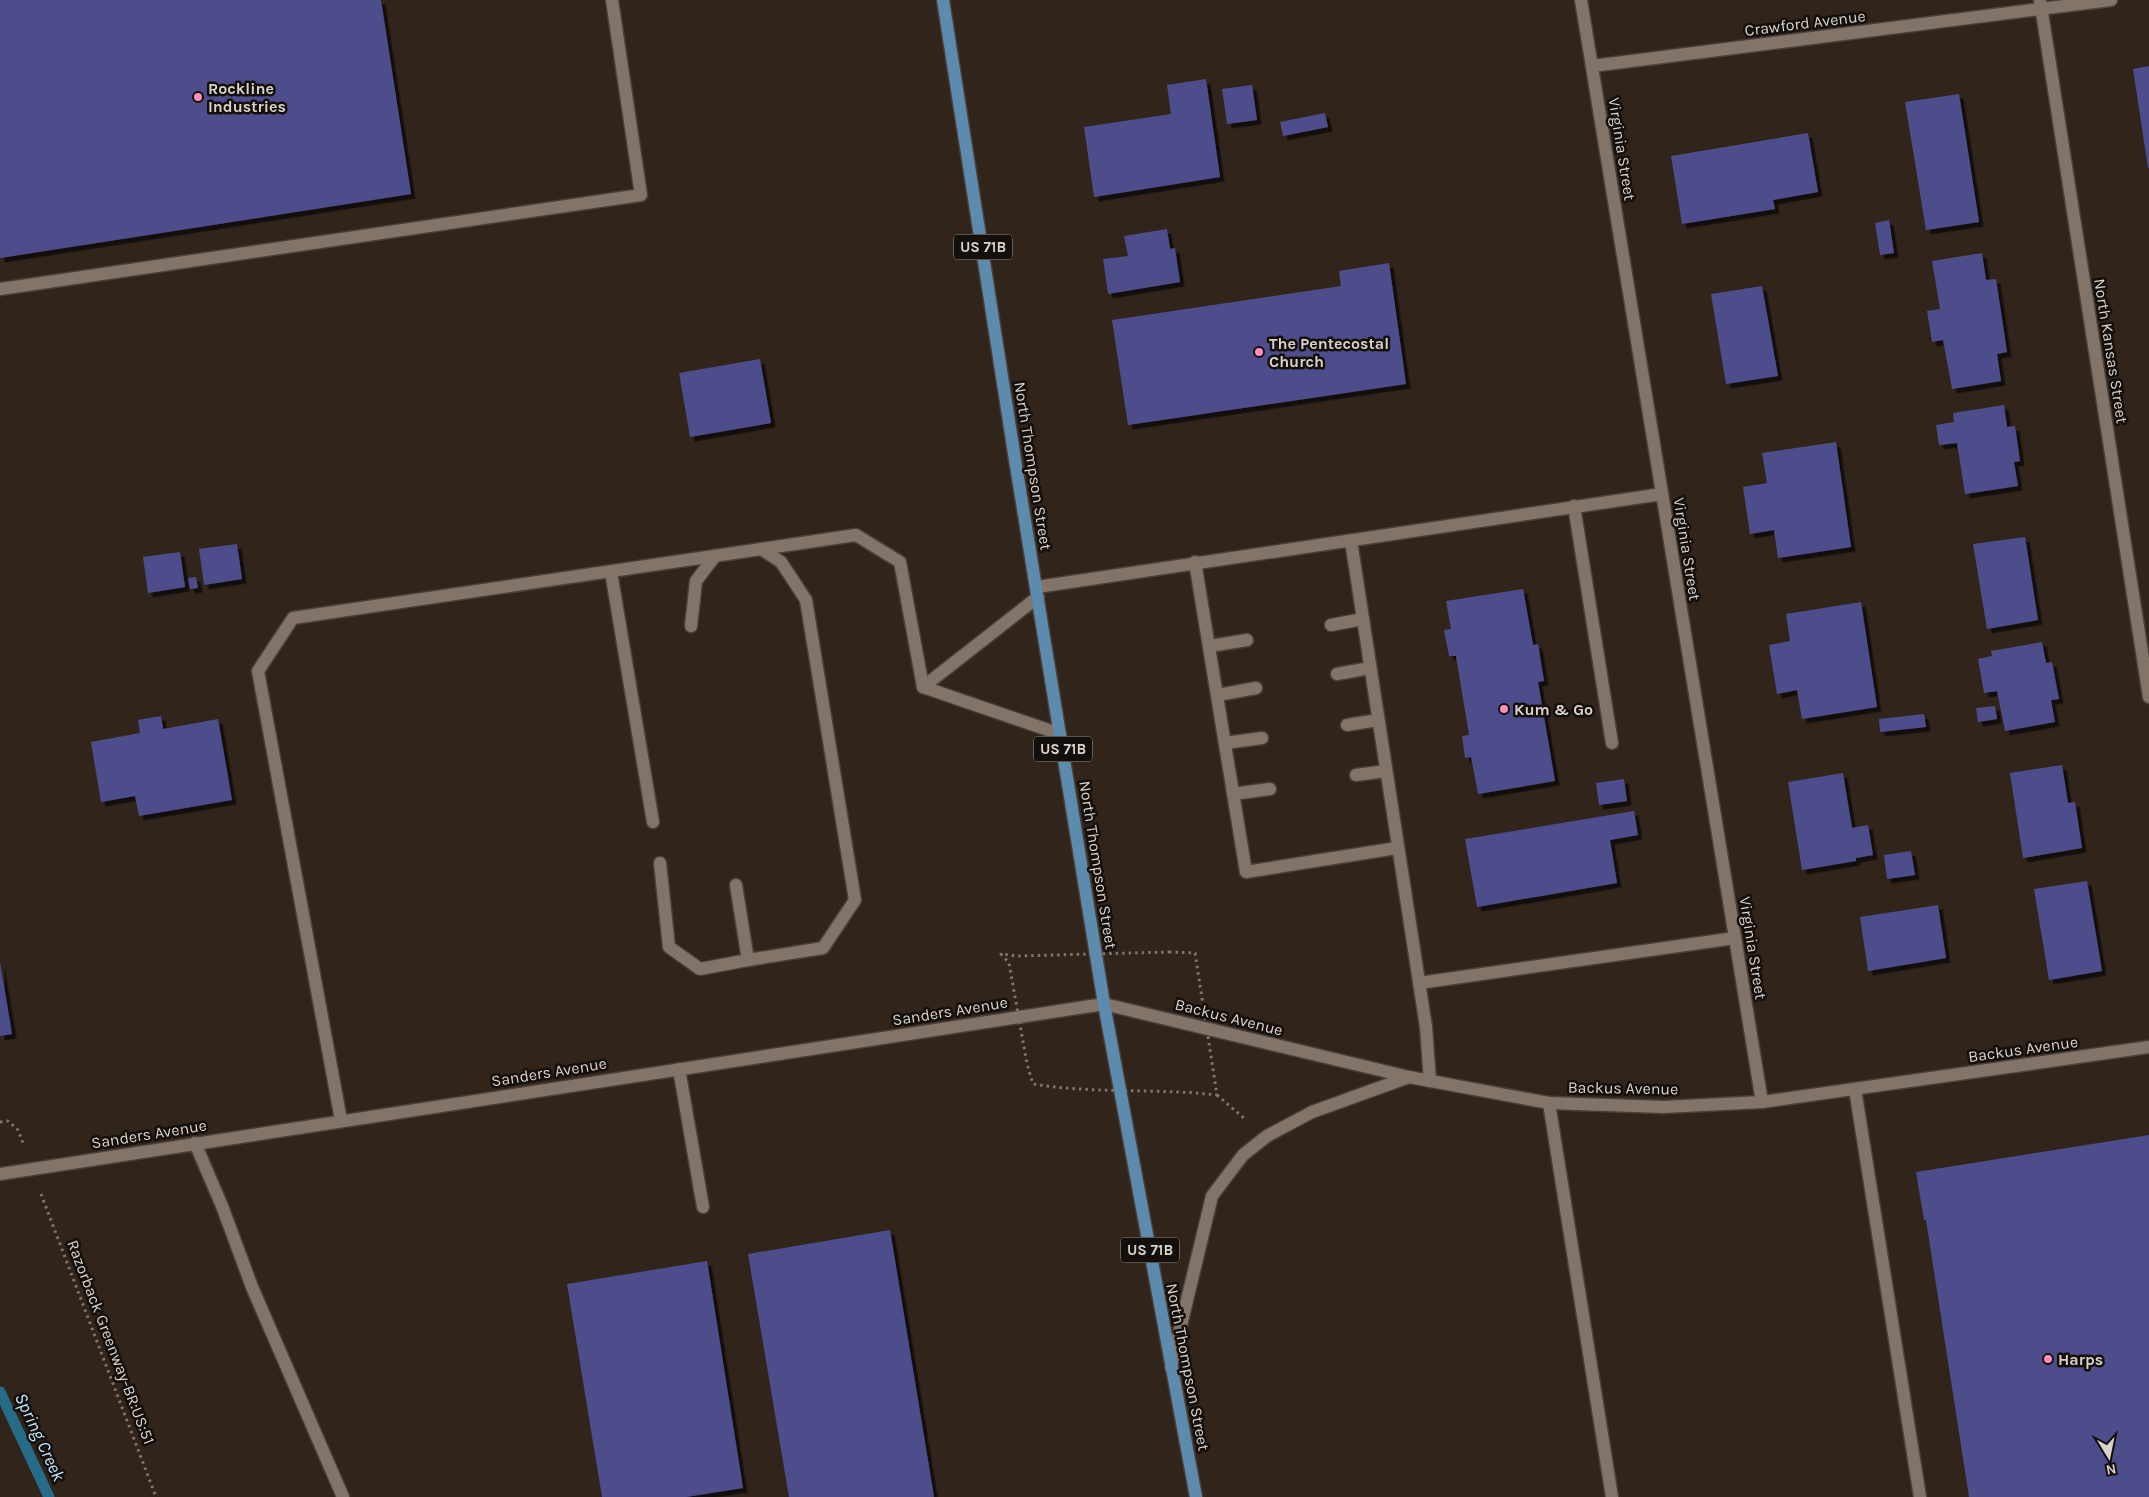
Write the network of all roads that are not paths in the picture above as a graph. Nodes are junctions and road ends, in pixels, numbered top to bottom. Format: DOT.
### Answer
graph roads {
  1 [pos="612,0"];
  2 [pos="942,0"];
  3 [pos="1581,0"];
  4 [pos="2111,0"];
  5 [pos="2041,5"];
  6 [pos="1592,66"];
  7 [pos="0,290"];
  8 [pos="1662,494"];
  9 [pos="1574,506"];
  10 [pos="1351,541"];
  11 [pos="761,549"];
  12 [pos="715,556"];
  13 [pos="1195,562"];
  14 [pos="611,572"];
  15 [pos="1038,592"];
  16 [pos="1363,620"];
  17 [pos="1330,625"];
  18 [pos="691,626"];
  19 [pos="1247,640"];
  20 [pos="1210,646"];
  21 [pos="1370,668"];
  22 [pos="1337,674"];
  23 [pos="923,687"];
  24 [pos="1256,688"];
  25 [pos="1218,695"];
  26 [pos="2149,697"];
  27 [pos="1378,720"];
  28 [pos="1346,725"];
  29 [pos="1060,734"];
  30 [pos="1262,738"];
  31 [pos="1612,743"];
  32 [pos="1225,744"];
  33 [pos="1386,771"];
  34 [pos="1356,775"];
  35 [pos="1270,789"];
  36 [pos="1233,794"];
  37 [pos="654,822"];
  38 [pos="1397,848"];
  39 [pos="660,863"];
  40 [pos="736,885"];
  41 [pos="1735,938"];
  42 [pos="748,960"];
  43 [pos="1419,983"];
  44 [pos="1104,1004"];
  45 [pos="2149,1047"];
  46 [pos="679,1069"];
  47 [pos="1409,1077"];
  48 [pos="1430,1081"];
  49 [pos="1855,1089"];
  50 [pos="1762,1102"];
  51 [pos="1550,1103"];
  52 [pos="341,1120"];
  53 [pos="195,1143"];
  54 [pos="0,1174"];
  55 [pos="703,1208"];
  56 [pos="1172,1367"];
  57 [pos="343,1497"];
  58 [pos="1196,1497"];
  59 [pos="1612,1497"];
  60 [pos="1920,1497"];
  1 -- 7 [label="street"];
  2 -- 15 [label="main road, North Thompson Street / US 71B"];
  3 -- 6 [label="street, Virginia Street"];
  4 -- 5 [label="street, Crawford Avenue"];
  5 -- 6 [label="street, Crawford Avenue"];
  5 -- 26 [label="street, North Kansas Street"];
  6 -- 8 [label="street, Virginia Street"];
  8 -- 9 [label="street"];
  8 -- 41 [label="street, Virginia Street"];
  9 -- 10 [label="street"];
  9 -- 31 [label="street"];
  10 -- 13 [label="street"];
  10 -- 16 [label="street"];
  11 -- 12 [label="street"];
  11 -- 23 [label="street"];
  11 -- 42 [label="street"];
  12 -- 14 [label="street"];
  12 -- 18 [label="street"];
  13 -- 15 [label="street"];
  13 -- 20 [label="street"];
  14 -- 37 [label="street"];
  14 -- 52 [label="street"];
  15 -- 23 [label="street"];
  15 -- 29 [label="main road, North Thompson Street / US 71B"];
  16 -- 17 [label="street"];
  16 -- 21 [label="street"];
  19 -- 20 [label="street"];
  20 -- 25 [label="street"];
  21 -- 22 [label="street"];
  21 -- 27 [label="street"];
  23 -- 29 [label="street"];
  24 -- 25 [label="street"];
  25 -- 32 [label="street"];
  27 -- 28 [label="street"];
  27 -- 33 [label="street"];
  29 -- 44 [label="main road, North Thompson Street / US 71B"];
  30 -- 32 [label="street"];
  32 -- 36 [label="street"];
  33 -- 34 [label="street"];
  33 -- 38 [label="street"];
  35 -- 36 [label="street"];
  36 -- 38 [label="street"];
  38 -- 43 [label="street"];
  39 -- 42 [label="street"];
  40 -- 42 [label="street"];
  41 -- 43 [label="street"];
  41 -- 50 [label="street, Virginia Street"];
  43 -- 48 [label="street"];
  44 -- 46 [label="street, Sanders Avenue"];
  44 -- 47 [label="street, Backus Avenue"];
  44 -- 56 [label="main road, North Thompson Street / US 71B"];
  45 -- 49 [label="street, Backus Avenue"];
  46 -- 52 [label="street, Sanders Avenue"];
  46 -- 55 [label="street"];
  47 -- 48 [label="street, Backus Avenue"];
  47 -- 56 [label="street"];
  48 -- 51 [label="street, Backus Avenue"];
  49 -- 50 [label="street, Backus Avenue"];
  49 -- 60 [label="street"];
  50 -- 51 [label="street, Backus Avenue"];
  51 -- 59 [label="street"];
  52 -- 53 [label="street, Sanders Avenue"];
  53 -- 54 [label="street, Sanders Avenue"];
  53 -- 57 [label="street"];
  56 -- 58 [label="main road, North Thompson Street / US 71B"];
}
